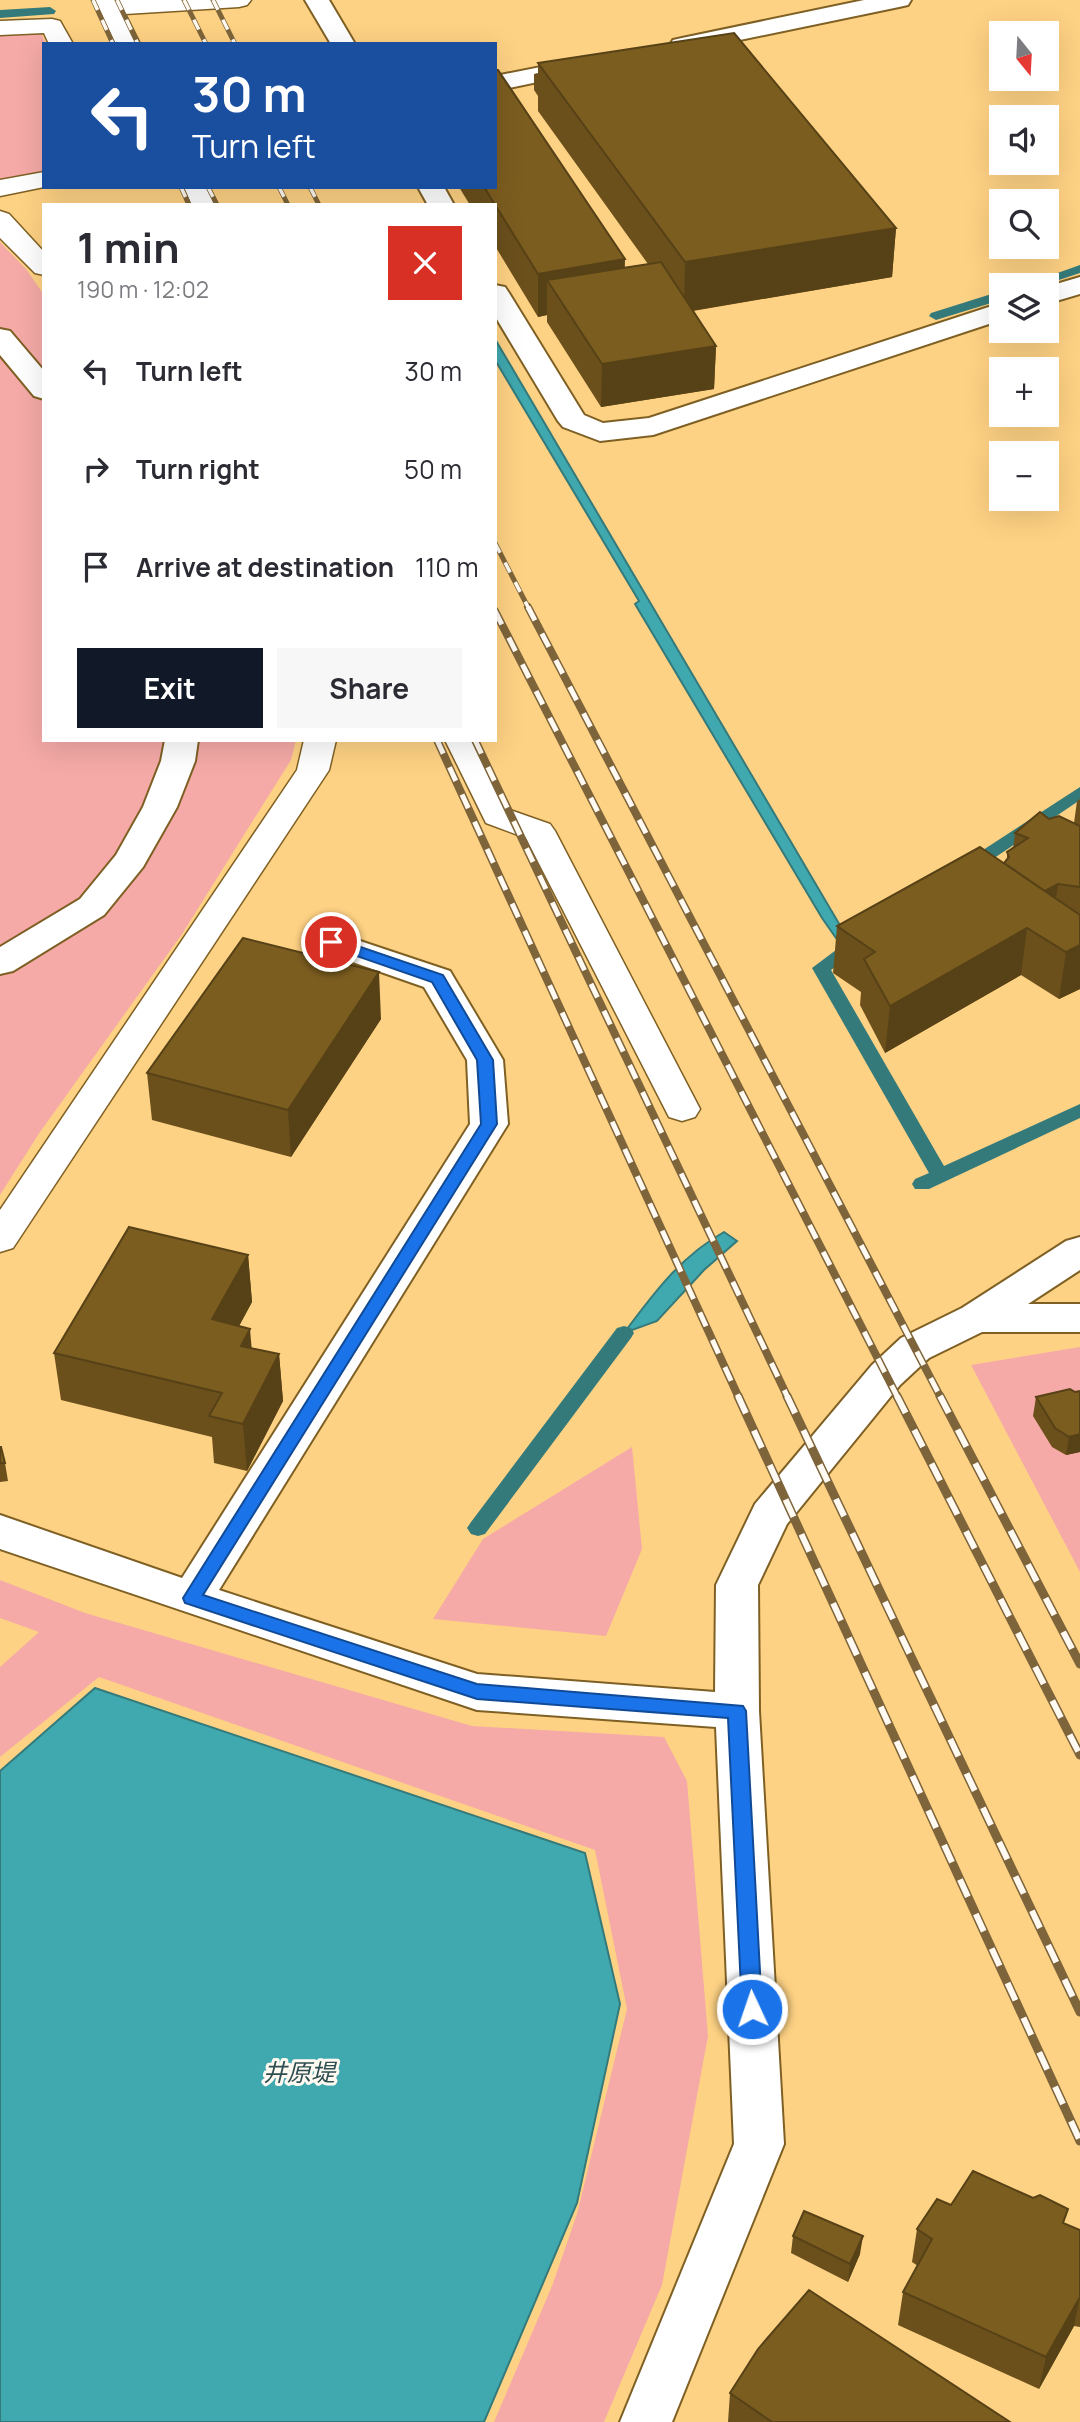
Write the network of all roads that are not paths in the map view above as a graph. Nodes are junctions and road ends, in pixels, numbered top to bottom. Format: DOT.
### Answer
graph roads {
  1 [pos="239,0"];
  2 [pos="317,0"];
  3 [pos="899,0"];
  4 [pos="109,4"];
  5 [pos="0,28"];
  6 [pos="60,42"];
  7 [pos="127,42"];
  8 [pos="342,42"];
  9 [pos="657,51"];
  10 [pos="603,62"];
  11 [pos="498,94"];
  12 [pos="42,179"];
  13 [pos="0,188"];
  14 [pos="0,219"];
  15 [pos="42,265"];
  16 [pos="1080,285"];
  17 [pos="1059,292"];
  18 [pos="497,296"];
  19 [pos="989,315"];
  20 [pos="0,337"];
  21 [pos="42,388"];
  22 [pos="182,742"];
  23 [pos="320,742"];
  24 [pos="462,742"];
  25 [pos="331,942"];
  26 [pos="0,963"];
  27 [pos="682,1109"];
  28 [pos="0,1239"];
  29 [pos="1080,1251"];
  30 [pos="976,1318"];
  31 [pos="1080,1318"];
  32 [pos="0,1531"];
  33 [pos="192,1598"];
  34 [pos="737,1711"];
  35 [pos="646,2422"];
  1 -- 4 [label="lane"];
  2 -- 8 [label="street"];
  3 -- 9 [label="street"];
  4 -- 7 [label="lane"];
  5 -- 6 [label="lane"];
  10 -- 11 [label="street"];
  12 -- 13 [label="lane"];
  14 -- 15 [label="lane"];
  16 -- 17 [label="street"];
  18 -- 19 [label="street"];
  20 -- 21 [label="street"];
  22 -- 26 [label="street"];
  23 -- 28 [label="lane"];
  24 -- 27 [label="lane"];
  25 -- 33 [label="street"];
  29 -- 30 [label="street"];
  30 -- 31 [label="street"];
  30 -- 34 [label="street"];
  32 -- 33 [label="street"];
  33 -- 34 [label="street"];
  34 -- 35 [label="street"];
}
